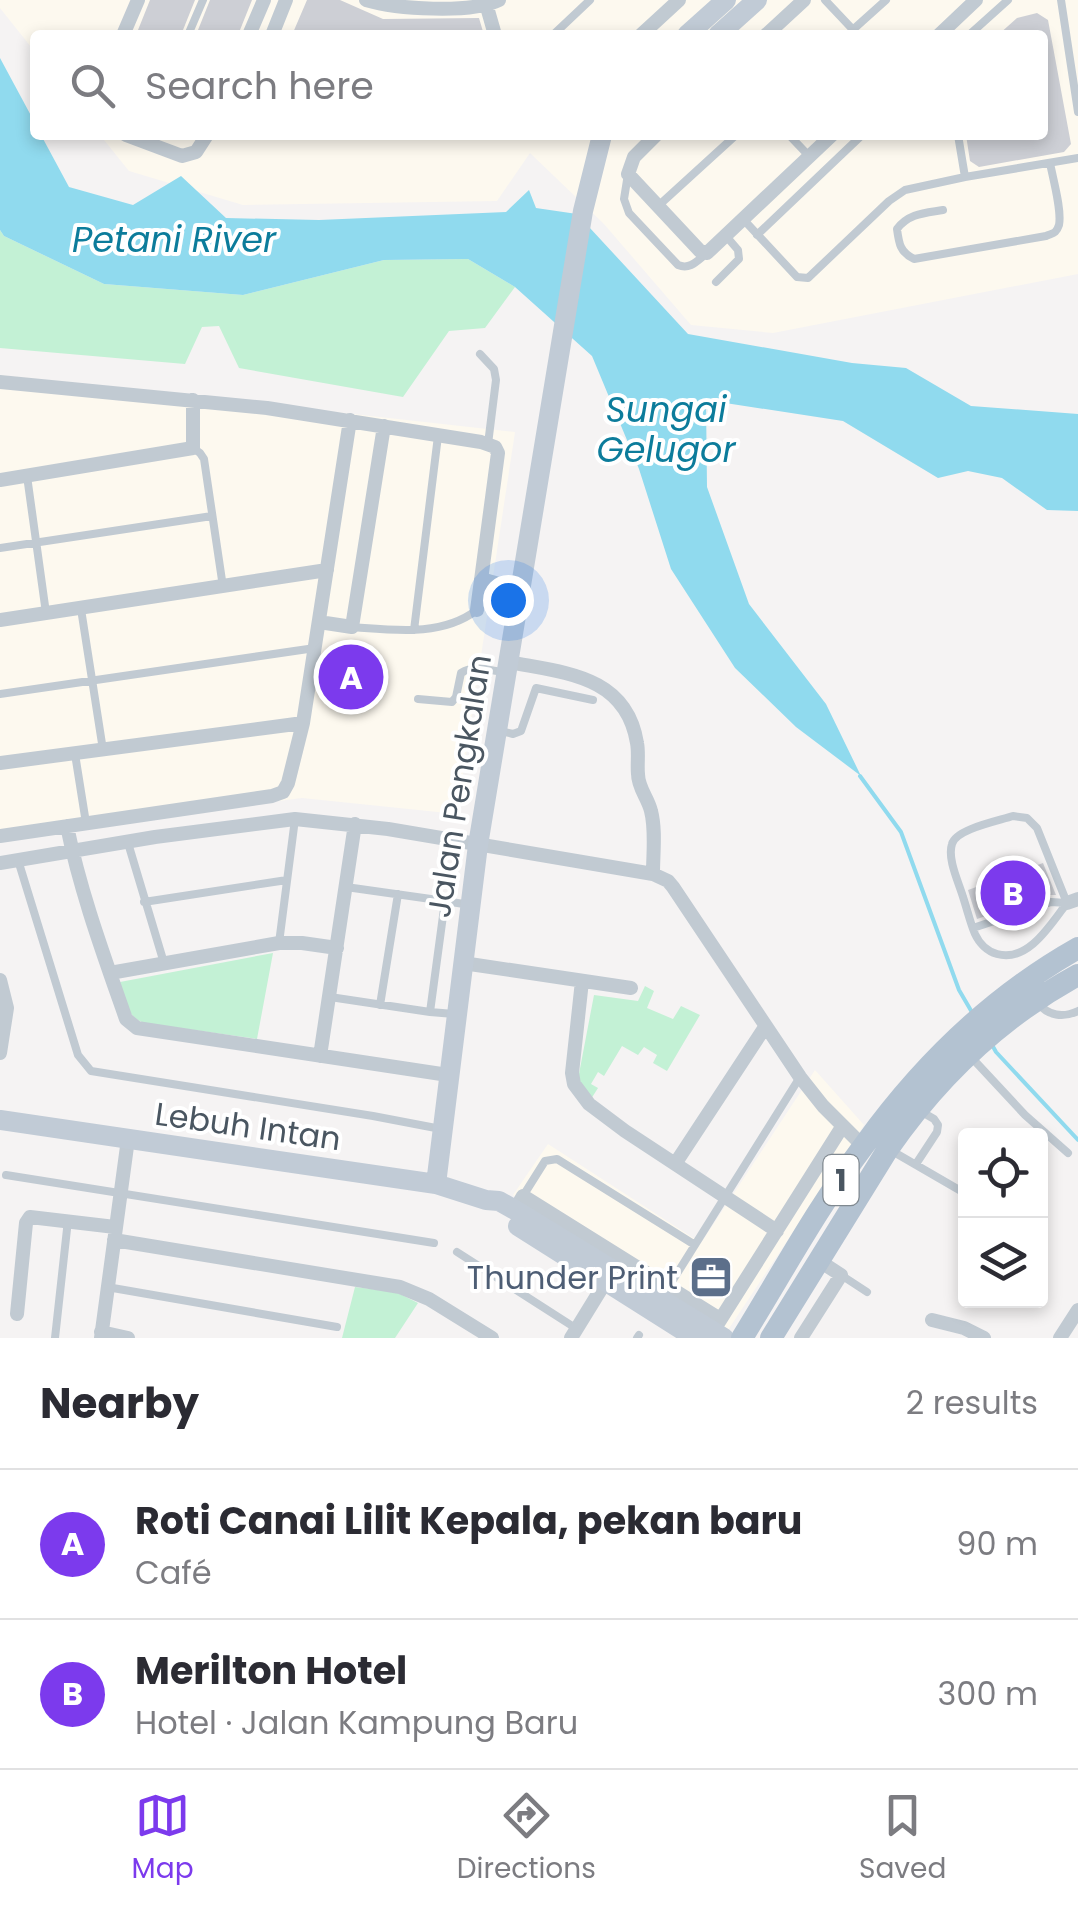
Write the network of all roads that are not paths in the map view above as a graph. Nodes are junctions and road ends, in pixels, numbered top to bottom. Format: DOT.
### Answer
graph roads {
  1 [pos="138,0"];
  2 [pos="204,0"];
  3 [pos="264,0"];
  4 [pos="286,0"];
  5 [pos="366,0"];
  6 [pos="590,0"];
  7 [pos="680,0"];
  8 [pos="726,0"];
  9 [pos="804,0"];
  10 [pos="824,0"];
  11 [pos="886,0"];
  12 [pos="976,0"];
  13 [pos="1008,0"];
  14 [pos="1061,0"];
  15 [pos="490,2"];
  16 [pos="751,5"];
  17 [pos="125,30"];
  18 [pos="190,30"];
  19 [pos="251,30"];
  20 [pos="274,30"];
  21 [pos="494,30"];
  22 [pos="558,30"];
  23 [pos="647,30"];
  24 [pos="693,30"];
  25 [pos="724,30"];
  26 [pos="765,30"];
  27 [pos="771,30"];
  28 [pos="850,30"];
  29 [pos="856,30"];
  30 [pos="944,30"];
  31 [pos="975,30"];
  32 [pos="1078,112"];
  33 [pos="148,140"];
  34 [pos="204,140"];
  35 [pos="600,140"];
  36 [pos="614,140"];
  37 [pos="651,140"];
  38 [pos="731,140"];
  39 [pos="794,140"];
  40 [pos="827,140"];
  41 [pos="857,140"];
  42 [pos="959,140"];
  43 [pos="809,156"];
  44 [pos="1078,158"];
  45 [pos="596,162"];
  46 [pos="1050,163"];
  47 [pos="628,174"];
  48 [pos="965,177"];
  49 [pos="657,207"];
  50 [pos="943,210"];
  51 [pos="743,219"];
  52 [pos="757,235"];
  53 [pos="726,236"];
  54 [pos="707,253"];
  55 [pos="716,282"];
  56 [pos="480,354"];
  57 [pos="0,382"];
  58 [pos="194,400"];
  59 [pos="350,420"];
  60 [pos="384,426"];
  61 [pos="438,435"];
  62 [pos="488,444"];
  63 [pos="193,448"];
  64 [pos="26,476"];
  65 [pos="0,480"];
  66 [pos="212,516"];
  67 [pos="37,542"];
  68 [pos="0,548"];
  69 [pos="327,570"];
  70 [pos="482,579"];
  71 [pos="223,587"];
  72 [pos="520,590"];
  73 [pos="81,608"];
  74 [pos="477,610"];
  75 [pos="46,614"];
  76 [pos="0,620"];
  77 [pos="319,622"];
  78 [pos="352,627"];
  79 [pos="414,630"];
  80 [pos="314,648"];
  81 [pos="508,667"];
  82 [pos="91,679"];
  83 [pos="0,694"];
  84 [pos="418,699"];
  85 [pos="592,700"];
  86 [pos="303,723"];
  87 [pos="497,730"];
  88 [pos="102,750"];
  89 [pos="76,753"];
  90 [pos="0,763"];
  91 [pos="295,819"];
  92 [pos="86,824"];
  93 [pos="355,824"];
  94 [pos="66,826"];
  95 [pos="0,836"];
  96 [pos="127,842"];
  97 [pos="478,844"];
  98 [pos="72,850"];
  99 [pos="18,860"];
  100 [pos="0,863"];
  101 [pos="653,874"];
  102 [pos="287,880"];
  103 [pos="346,887"];
  104 [pos="398,894"];
  105 [pos="445,901"];
  106 [pos="1072,901"];
  107 [pos="144,902"];
  108 [pos="470,904"];
  109 [pos="973,928"];
  110 [pos="280,943"];
  111 [pos="337,948"];
  112 [pos="1077,949"];
  113 [pos="164,963"];
  114 [pos="462,964"];
  115 [pos="110,973"];
  116 [pos="1078,976"];
  117 [pos="0,980"];
  118 [pos="582,981"];
  119 [pos="631,988"];
  120 [pos="330,996"];
  121 [pos="1035,1000"];
  122 [pos="380,1005"];
  123 [pos="430,1012"];
  124 [pos="1078,1012"];
  125 [pos="456,1014"];
  126 [pos="998,1014"];
  127 [pos="765,1027"];
  128 [pos="0,1053"];
  129 [pos="972,1054"];
  130 [pos="320,1056"];
  131 [pos="448,1076"];
  132 [pos="800,1077"];
  133 [pos="918,1109"];
  134 [pos="0,1120"];
  135 [pos="842,1126"];
  136 [pos="442,1130"];
  137 [pos="128,1139"];
  138 [pos="863,1146"];
  139 [pos="888,1149"];
  140 [pos="1068,1152"];
  141 [pos="675,1164"];
  142 [pos="916,1164"];
  143 [pos="6,1175"];
  144 [pos="436,1184"];
  145 [pos="958,1189"];
  146 [pos="120,1195"];
  147 [pos="726,1198"];
  148 [pos="486,1200"];
  149 [pos="519,1203"];
  150 [pos="68,1220"];
  151 [pos="778,1230"];
  152 [pos="114,1234"];
  153 [pos="434,1243"];
  154 [pos="695,1245"];
  155 [pos="457,1252"];
  156 [pos="818,1260"];
  157 [pos="841,1275"];
  158 [pos="606,1282"];
  159 [pos="107,1286"];
  160 [pos="867,1292"];
  161 [pos="664,1293"];
  162 [pos="1078,1310"];
  163 [pos="17,1314"];
  164 [pos="932,1320"];
  165 [pos="337,1328"];
  166 [pos="713,1332"];
  167 [pos="960,1333"];
  168 [pos="574,1334"];
  169 [pos="101,1335"];
  170 [pos="55,1338"];
  171 [pos="128,1338"];
  172 [pos="492,1338"];
  173 [pos="742,1338"];
  174 [pos="771,1338"];
  175 [pos="801,1338"];
  176 [pos="984,1338"];
  177 [pos="1060,1338"];
  1 -- 17 [label="street"];
  2 -- 18 [label="lane"];
  3 -- 19 [label="street"];
  4 -- 20 [label="street"];
  5 -- 15 [label="street"];
  6 -- 22 [label="lane"];
  7 -- 23 [label="street"];
  8 -- 24 [label="main road"];
  9 -- 27 [label="street"];
  10 -- 28 [label="lane"];
  11 -- 29 [label="lane"];
  12 -- 30 [label="street"];
  13 -- 31 [label="lane"];
  14 -- 32 [label="lane"];
  15 -- 21 [label="street"];
  16 -- 25 [label="main road"];
  16 -- 26 [label="street"];
  33 -- 34 [label="street"];
  35 -- 45 [label="main road, Jalan Pengkalan"];
  36 -- 45 [label="main road, Jalan Pengkalan"];
  37 -- 47 [label="street"];
  38 -- 49 [label="lane"];
  39 -- 43 [label="lane"];
  40 -- 43 [label="street"];
  41 -- 52 [label="lane"];
  42 -- 48 [label="lane"];
  43 -- 51 [label="street"];
  44 -- 46 [label="lane"];
  45 -- 72 [label="main road, Jalan Pengkalan"];
  46 -- 48 [label="lane"];
  46 -- 50 [label="lane"];
  47 -- 49 [label="street"];
  47 -- 54 [label="lane"];
  48 -- 52 [label="lane"];
  49 -- 54 [label="street"];
  51 -- 52 [label="lane"];
  51 -- 53 [label="street"];
  53 -- 54 [label="street"];
  53 -- 55 [label="lane"];
  56 -- 62 [label="lane"];
  57 -- 58 [label="street"];
  58 -- 59 [label="street"];
  58 -- 63 [label="street"];
  59 -- 60 [label="street"];
  59 -- 69 [label="street"];
  60 -- 61 [label="street"];
  60 -- 78 [label="street"];
  61 -- 62 [label="street"];
  61 -- 79 [label="lane"];
  62 -- 70 [label="street"];
  63 -- 64 [label="street"];
  63 -- 66 [label="lane"];
  64 -- 65 [label="street"];
  64 -- 67 [label="lane"];
  66 -- 67 [label="lane"];
  66 -- 71 [label="lane"];
  67 -- 68 [label="lane"];
  67 -- 75 [label="lane"];
  69 -- 71 [label="street"];
  69 -- 77 [label="street"];
  70 -- 72 [label="street"];
  70 -- 74 [label="street"];
  71 -- 73 [label="street"];
  72 -- 81 [label="main road, Jalan Pengkalan"];
  73 -- 75 [label="street"];
  73 -- 82 [label="lane"];
  74 -- 79 [label="lane"];
  75 -- 76 [label="street"];
  77 -- 78 [label="street"];
  77 -- 80 [label="street"];
  78 -- 79 [label="lane"];
  80 -- 82 [label="lane"];
  80 -- 86 [label="street"];
  81 -- 84 [label="lane"];
  81 -- 87 [label="main road, Jalan Pengkalan"];
  81 -- 101 [label="street"];
  82 -- 83 [label="lane"];
  82 -- 88 [label="lane"];
  85 -- 87 [label="lane"];
  86 -- 88 [label="street"];
  86 -- 92 [label="street"];
  87 -- 97 [label="main road, Jalan Pengkalan"];
  88 -- 89 [label="street"];
  89 -- 90 [label="street"];
  89 -- 92 [label="lane"];
  91 -- 93 [label="street"];
  91 -- 96 [label="street"];
  91 -- 102 [label="lane"];
  92 -- 94 [label="street"];
  93 -- 97 [label="street"];
  93 -- 103 [label="street"];
  94 -- 95 [label="street"];
  94 -- 98 [label="street"];
  96 -- 98 [label="street"];
  96 -- 107 [label="lane"];
  97 -- 101 [label="street"];
  97 -- 108 [label="main road, Jalan Pengkalan"];
  98 -- 99 [label="street"];
  98 -- 115 [label="street"];
  99 -- 100 [label="street"];
  99 -- 136 [label="lane"];
  101 -- 127 [label="street"];
  102 -- 107 [label="lane"];
  102 -- 110 [label="lane"];
  103 -- 104 [label="lane"];
  103 -- 111 [label="street"];
  104 -- 105 [label="lane"];
  104 -- 122 [label="lane"];
  105 -- 108 [label="lane"];
  105 -- 123 [label="lane"];
  106 -- 109 [label="lane"];
  106 -- 109 [label="lane"];
  106 -- 109 [label="lane"];
  107 -- 113 [label="lane"];
  108 -- 114 [label="main road, Jalan Pengkalan"];
  110 -- 111 [label="street"];
  110 -- 113 [label="street"];
  111 -- 120 [label="street"];
  112 -- 126 [label="main road, 1"];
  113 -- 115 [label="street"];
  114 -- 118 [label="street"];
  114 -- 125 [label="main road, Jalan Pengkalan"];
  115 -- 130 [label="street"];
  116 -- 121 [label="main road, 1"];
  117 -- 128 [label="street"];
  118 -- 119 [label="street"];
  118 -- 141 [label="street"];
  120 -- 122 [label="lane"];
  120 -- 130 [label="street"];
  121 -- 124 [label="lane"];
  121 -- 126 [label="main road, 1"];
  122 -- 123 [label="lane"];
  123 -- 125 [label="lane"];
  125 -- 131 [label="main road, Jalan Pengkalan"];
  126 -- 129 [label="main road, 1"];
  127 -- 132 [label="street"];
  127 -- 141 [label="street"];
  129 -- 133 [label="main road, 1"];
  129 -- 138 [label="main road, 1"];
  129 -- 140 [label="lane"];
  130 -- 131 [label="street"];
  131 -- 136 [label="main road, Jalan Pengkalan"];
  132 -- 135 [label="street"];
  132 -- 147 [label="lane"];
  133 -- 139 [label="main road, 1"];
  133 -- 142 [label="lane"];
  134 -- 137 [label="main road, Lebuh Intan"];
  135 -- 138 [label="street"];
  135 -- 151 [label="street"];
  136 -- 144 [label="main road, Jalan Pengkalan"];
  137 -- 144 [label="main road, Lebuh Intan"];
  137 -- 146 [label="street"];
  138 -- 173 [label="main road, 1"];
  139 -- 142 [label="lane"];
  139 -- 156 [label="main road, 1"];
  141 -- 147 [label="street"];
  142 -- 145 [label="lane"];
  143 -- 146 [label="lane"];
  144 -- 148 [label="main road, Lebuh Intan"];
  146 -- 152 [label="street"];
  146 -- 153 [label="lane"];
  147 -- 151 [label="street"];
  147 -- 154 [label="lane"];
  148 -- 149 [label="main road, Lebuh Intan"];
  148 -- 158 [label="main road, Lebuh Intan"];
  149 -- 154 [label="lane"];
  149 -- 161 [label="main road, Lebuh Intan"];
  150 -- 152 [label="street"];
  150 -- 163 [label="street"];
  150 -- 170 [label="lane"];
  151 -- 166 [label="street"];
  152 -- 159 [label="street"];
  152 -- 172 [label="street"];
  154 -- 161 [label="lane"];
  155 -- 168 [label="lane"];
  156 -- 157 [label="street"];
  156 -- 174 [label="main road, 1"];
  157 -- 160 [label="lane"];
  157 -- 175 [label="street"];
  158 -- 166 [label="main road, Lebuh Intan"];
  158 -- 168 [label="street"];
  159 -- 165 [label="lane"];
  159 -- 169 [label="street"];
  161 -- 166 [label="main road, Lebuh Intan"];
  162 -- 177 [label="street"];
  164 -- 167 [label="street"];
  167 -- 176 [label="street"];
  169 -- 171 [label="street"];
}
